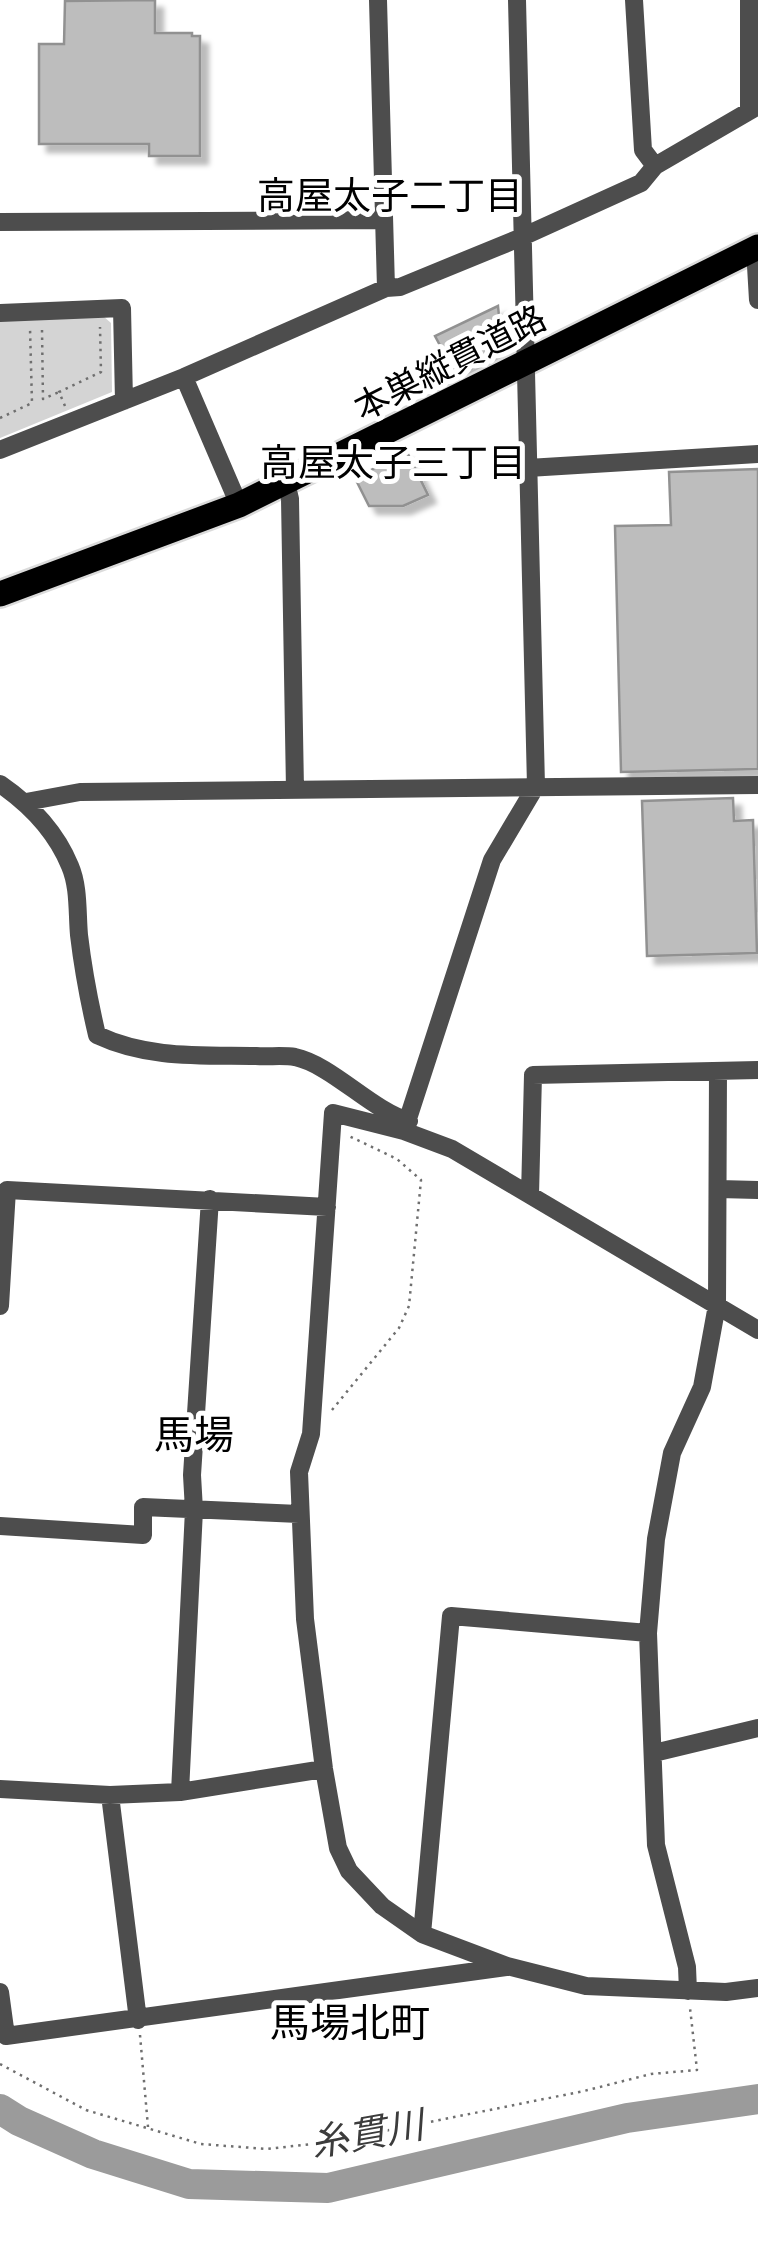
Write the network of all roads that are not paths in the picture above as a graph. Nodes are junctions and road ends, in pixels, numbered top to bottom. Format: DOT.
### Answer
graph roads {
  1 [pos="378,0"];
  2 [pos="517,0"];
  3 [pos="634,0"];
  4 [pos="750,0"];
  5 [pos="753,108"];
  6 [pos="655,166"];
  7 [pos="384,220"];
  8 [pos="0,222"];
  9 [pos="522,237"];
  10 [pos="757,260"];
  11 [pos="386,288"];
  12 [pos="758,300"];
  13 [pos="0,313"];
  14 [pos="525,374"];
  15 [pos="184,377"];
  16 [pos="124,400"];
  17 [pos="0,450"];
  18 [pos="758,454"];
  19 [pos="528,468"];
  20 [pos="288,491"];
  21 [pos="240,505"];
  22 [pos="0,594"];
  23 [pos="0,611"];
  24 [pos="0,784"];
  25 [pos="758,785"];
  26 [pos="536,786"];
  27 [pos="296,790"];
  28 [pos="26,802"];
  29 [pos="758,1070"];
  30 [pos="718,1071"];
  31 [pos="407,1126"];
  32 [pos="719,1189"];
  33 [pos="4,1190"];
  34 [pos="758,1190"];
  35 [pos="530,1194"];
  36 [pos="210,1199"];
  37 [pos="327,1207"];
  38 [pos="717,1305"];
  39 [pos="0,1306"];
  40 [pos="758,1330"];
  41 [pos="194,1510"];
  42 [pos="299,1514"];
  43 [pos="0,1526"];
  44 [pos="648,1633"];
  45 [pos="758,1728"];
  46 [pos="654,1753"];
  47 [pos="324,1769"];
  48 [pos="0,1789"];
  49 [pos="180,1792"];
  50 [pos="110,1796"];
  51 [pos="422,1934"];
  52 [pos="507,1966"];
  53 [pos="758,1988"];
  54 [pos="688,1991"];
  55 [pos="0,1992"];
  56 [pos="138,2020"];
  1 -- 7 [label="street"];
  2 -- 9 [label="street"];
  3 -- 6 [label="street"];
  4 -- 5 [label="street"];
  5 -- 6 [label="street"];
  6 -- 9 [label="street"];
  7 -- 8 [label="street"];
  7 -- 11 [label="street"];
  9 -- 11 [label="street"];
  9 -- 14 [label="street"];
  10 -- 12 [label="street"];
  10 -- 14 [label="main road, 本巣縦貫道路"];
  11 -- 15 [label="street"];
  13 -- 16 [label="street"];
  14 -- 19 [label="street"];
  14 -- 20 [label="main road, 本巣縦貫道路"];
  15 -- 16 [label="street"];
  15 -- 21 [label="street"];
  16 -- 17 [label="street"];
  18 -- 19 [label="street"];
  19 -- 26 [label="street"];
  20 -- 21 [label="main road, 本巣縦貫道路"];
  20 -- 23 [label="main road, 本巣縦貫道路"];
  20 -- 27 [label="street"];
  21 -- 22 [label="main road, 本巣縦貫道路"];
  24 -- 28 [label="street"];
  25 -- 26 [label="street"];
  26 -- 27 [label="street"];
  26 -- 31 [label="street"];
  27 -- 28 [label="street"];
  28 -- 31 [label="street"];
  29 -- 30 [label="street"];
  30 -- 32 [label="street"];
  30 -- 35 [label="street"];
  31 -- 35 [label="street"];
  31 -- 37 [label="street"];
  32 -- 34 [label="street"];
  32 -- 38 [label="street"];
  33 -- 36 [label="street"];
  33 -- 39 [label="street"];
  35 -- 38 [label="street"];
  36 -- 37 [label="street"];
  36 -- 41 [label="street"];
  37 -- 42 [label="street"];
  38 -- 40 [label="street"];
  38 -- 44 [label="street"];
  41 -- 42 [label="street"];
  41 -- 43 [label="street"];
  41 -- 49 [label="street"];
  42 -- 47 [label="street"];
  44 -- 46 [label="street"];
  44 -- 51 [label="street"];
  45 -- 46 [label="street"];
  46 -- 54 [label="street"];
  47 -- 49 [label="street"];
  47 -- 51 [label="street"];
  48 -- 50 [label="street"];
  49 -- 50 [label="street"];
  50 -- 56 [label="street"];
  51 -- 52 [label="street"];
  52 -- 54 [label="street"];
  52 -- 56 [label="street"];
  53 -- 54 [label="street"];
  55 -- 56 [label="street"];
}
